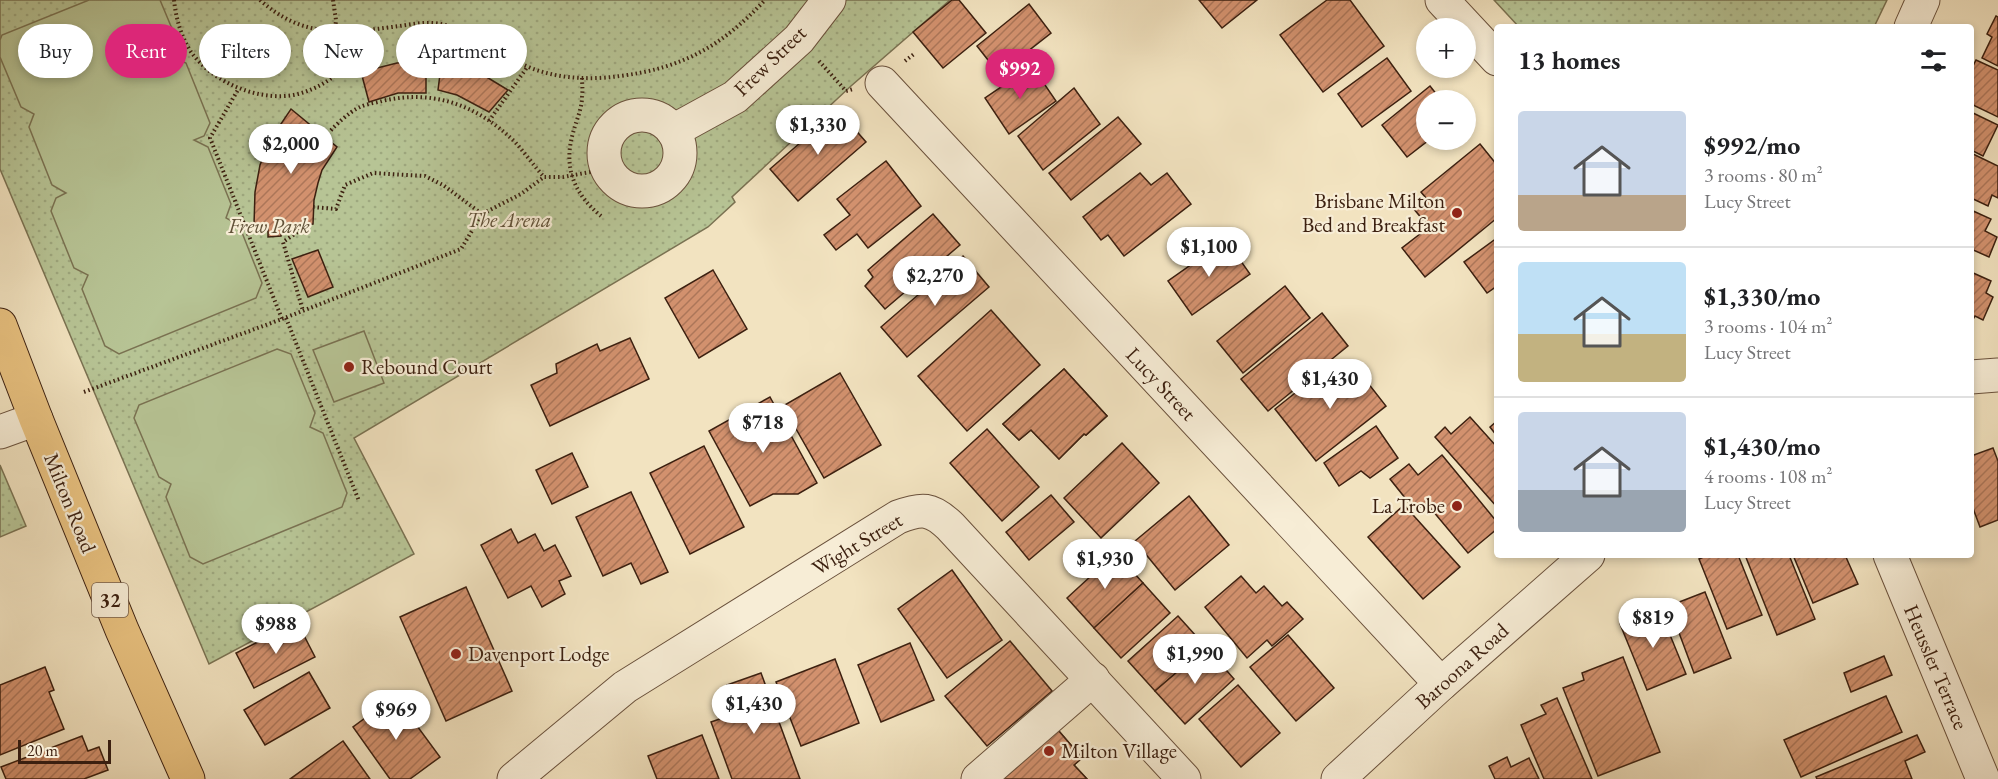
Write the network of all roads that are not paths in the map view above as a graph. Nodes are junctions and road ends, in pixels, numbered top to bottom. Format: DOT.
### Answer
graph roads {
  1 [pos="829,0"];
  2 [pos="1442,0"];
  3 [pos="1923,0"];
  4 [pos="1912,24"];
  5 [pos="1494,56"];
  6 [pos="882,83"];
  7 [pos="673,131"];
  8 [pos="0,325"];
  9 [pos="1998,375"];
  10 [pos="1974,377"];
  11 [pos="36,419"];
  12 [pos="0,432"];
  13 [pos="1585,558"];
  14 [pos="1891,558"];
  15 [pos="1093,679"];
  16 [pos="1441,684"];
  17 [pos="188,779"];
  18 [pos="514,779"];
  19 [pos="978,779"];
  20 [pos="1184,779"];
  21 [pos="1338,779"];
  22 [pos="1983,779"];
  1 -- 7 [label="street, Frew Street"];
  2 -- 5 [label="street"];
  3 -- 4 [label="street"];
  6 -- 16 [label="street, Lucy Street"];
  7 -- 7 [label="street"];
  8 -- 11 [label="main road, Milton Road / 32"];
  9 -- 10 [label="street"];
  11 -- 12 [label="street"];
  11 -- 17 [label="main road, Milton Road / 32"];
  13 -- 16 [label="street, Baroona Road"];
  14 -- 22 [label="street, Heussler Terrace"];
  15 -- 18 [label="street, Wight Street"];
  15 -- 19 [label="street"];
  15 -- 20 [label="street, Wight Street"];
  16 -- 21 [label="street, Baroona Road"];
}
